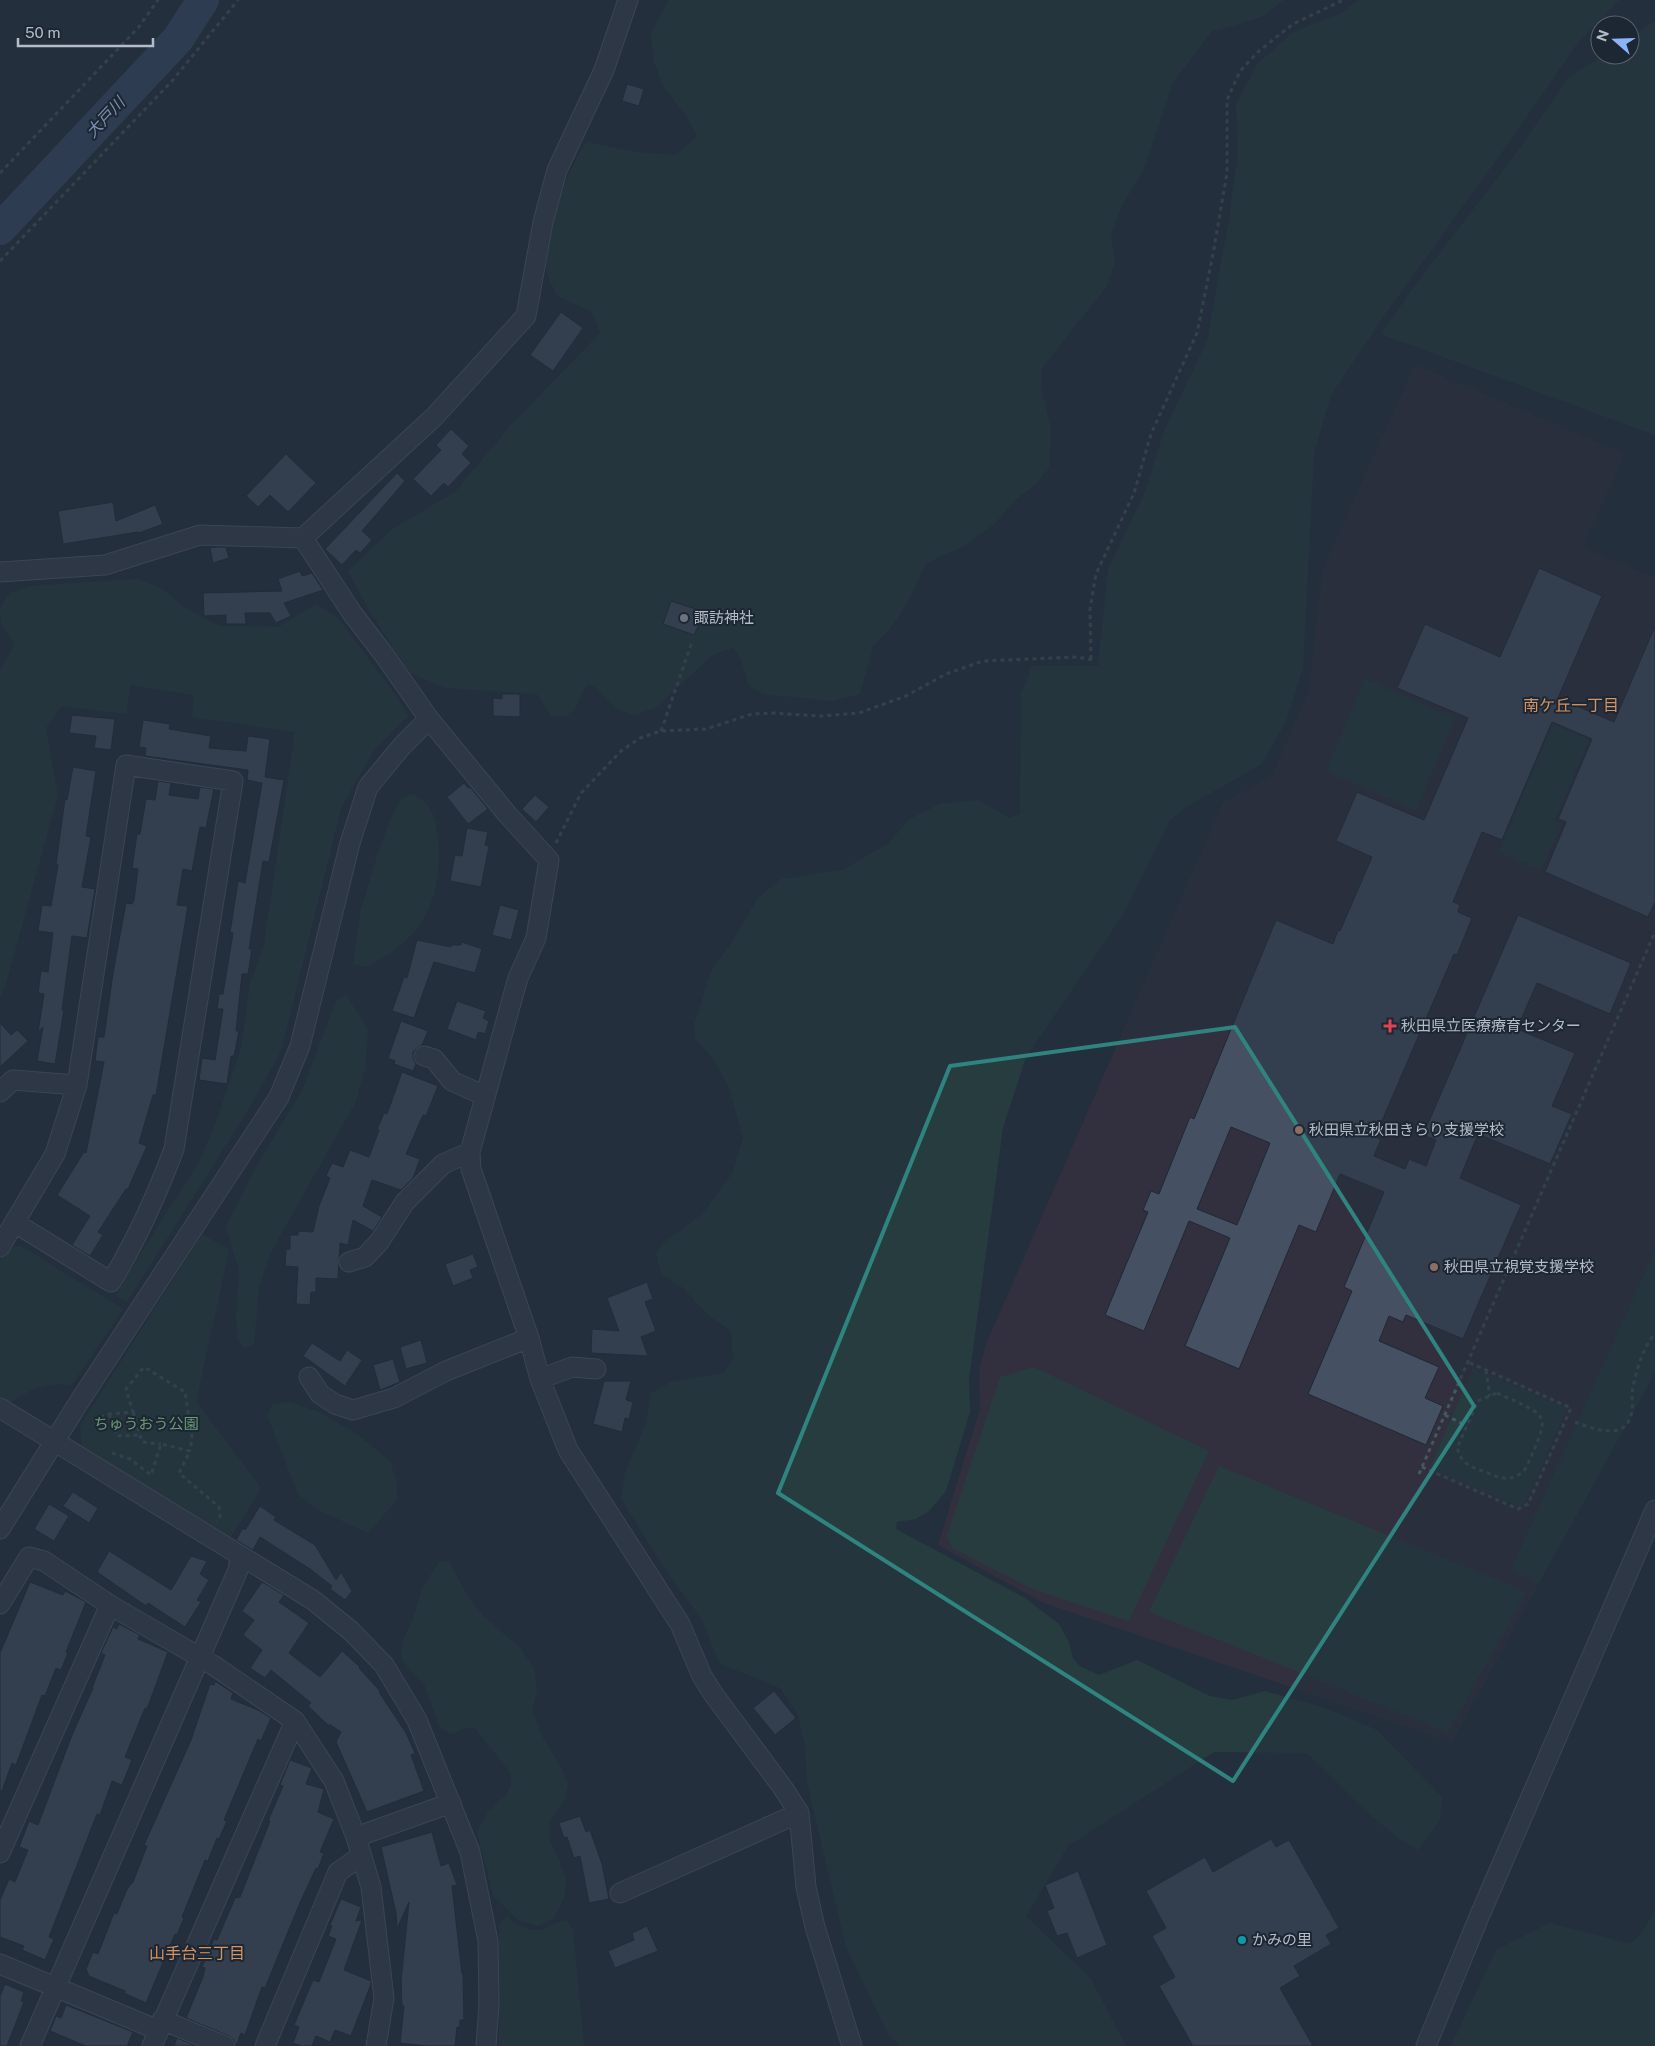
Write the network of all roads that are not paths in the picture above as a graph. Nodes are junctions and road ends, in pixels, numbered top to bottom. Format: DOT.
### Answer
graph roads {
  1 [pos="628,0"];
  2 [pos="303,538"];
  3 [pos="0,572"];
  4 [pos="429,719"];
  5 [pos="424,1056"];
  6 [pos="76,1085"];
  7 [pos="0,1092"];
  8 [pos="485,1096"];
  9 [pos="470,1152"];
  10 [pos="15,1223"];
  11 [pos="0,1247"];
  12 [pos="349,1262"];
  13 [pos="529,1338"];
  14 [pos="596,1369"];
  15 [pos="309,1377"];
  16 [pos="540,1379"];
  17 [pos="0,1408"];
  18 [pos="54,1442"];
  19 [pos="1655,1510"];
  20 [pos="0,1529"];
  21 [pos="240,1556"];
  22 [pos="0,1604"];
  23 [pos="110,1606"];
  24 [pos="200,1657"];
  25 [pos="295,1721"];
  26 [pos="451,1803"];
  27 [pos="799,1813"];
  28 [pos="356,1836"];
  29 [pos="0,1854"];
  30 [pos="361,1856"];
  31 [pos="620,1893"];
  32 [pos="0,1964"];
  33 [pos="57,1988"];
  34 [pos="157,2032"];
  35 [pos="30,2046"];
  36 [pos="226,2046"];
  37 [pos="265,2046"];
  38 [pos="376,2046"];
  39 [pos="486,2046"];
  40 [pos="852,2046"];
  41 [pos="1426,2046"];
  1 -- 2 [label="street"];
  2 -- 3 [label="street"];
  2 -- 4 [label="street"];
  4 -- 8 [label="street"];
  4 -- 18 [label="street"];
  5 -- 8 [label="street"];
  6 -- 7 [label="street"];
  6 -- 10 [label="street"];
  6 -- 10 [label="street"];
  8 -- 9 [label="street"];
  9 -- 12 [label="street"];
  9 -- 13 [label="street"];
  10 -- 11 [label="street"];
  13 -- 15 [label="street"];
  13 -- 16 [label="street"];
  14 -- 16 [label="street"];
  16 -- 27 [label="street"];
  17 -- 18 [label="street"];
  18 -- 20 [label="street"];
  18 -- 21 [label="street"];
  19 -- 41 [label="street"];
  21 -- 24 [label="street"];
  21 -- 26 [label="street"];
  22 -- 23 [label="street"];
  23 -- 24 [label="street"];
  23 -- 29 [label="street"];
  24 -- 25 [label="street"];
  24 -- 33 [label="street"];
  25 -- 28 [label="street"];
  25 -- 34 [label="street"];
  26 -- 28 [label="street"];
  26 -- 39 [label="street"];
  27 -- 31 [label="street"];
  27 -- 40 [label="street"];
  28 -- 30 [label="street"];
  30 -- 37 [label="street"];
  30 -- 38 [label="street"];
  32 -- 33 [label="street"];
  33 -- 34 [label="street"];
  33 -- 35 [label="street"];
  34 -- 36 [label="street"];
}
